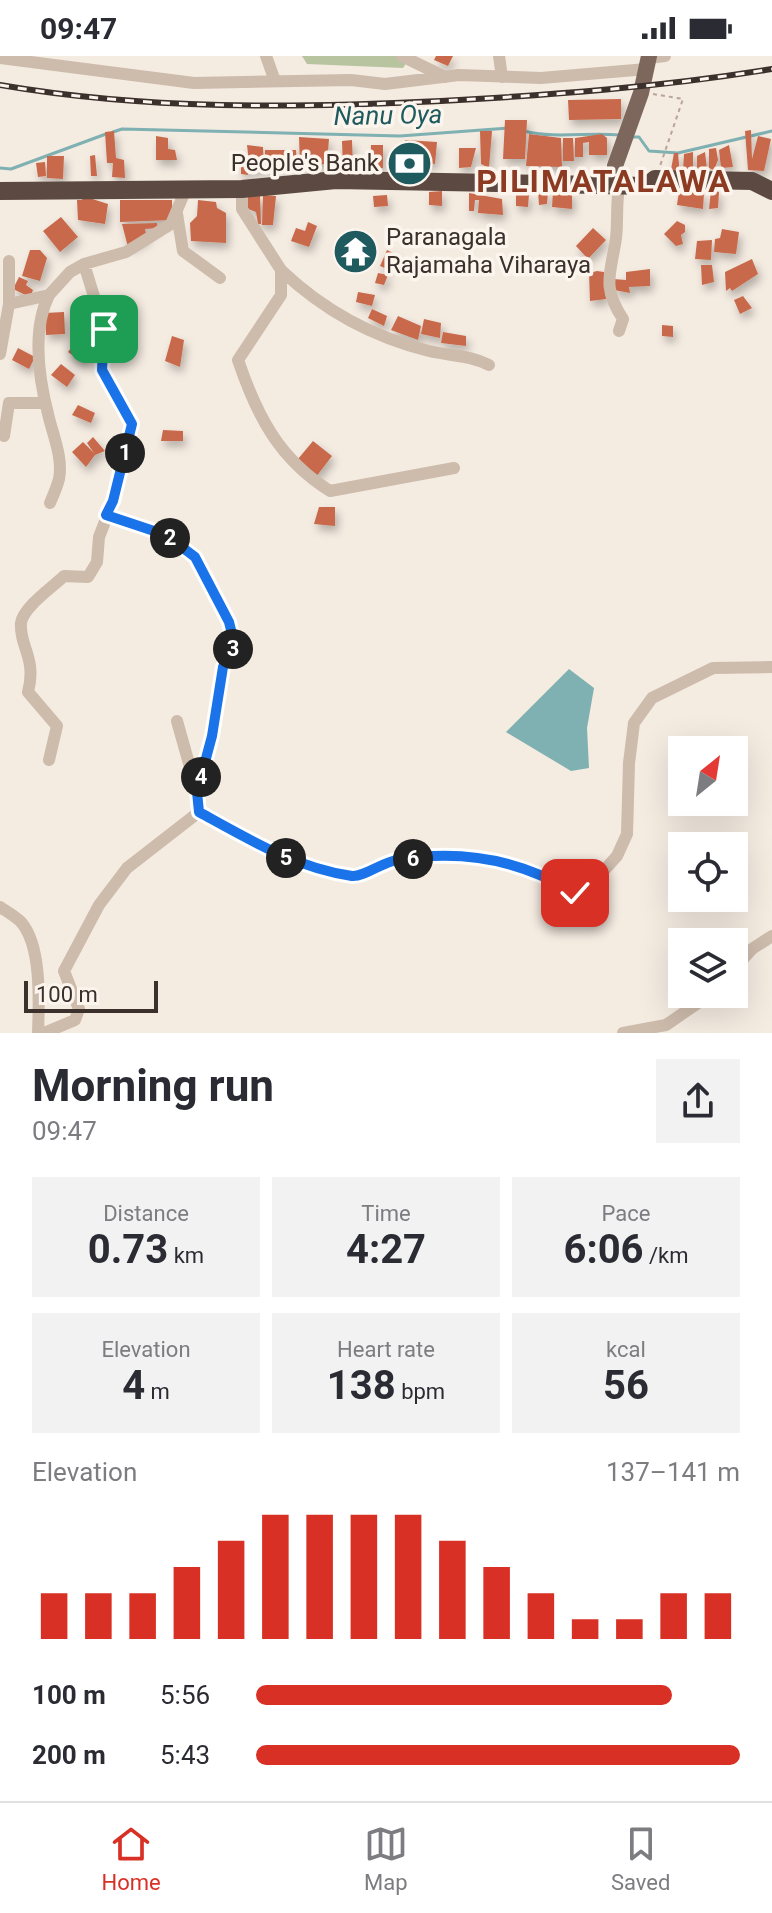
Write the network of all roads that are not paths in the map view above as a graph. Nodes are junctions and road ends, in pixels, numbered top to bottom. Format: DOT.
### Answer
graph roads {
  1 [pos="266,56"];
  2 [pos="402,56"];
  3 [pos="499,56"];
  4 [pos="0,58"];
  5 [pos="23,59"];
  6 [pos="652,60"];
  7 [pos="445,77"];
  8 [pos="502,77"];
  9 [pos="275,81"];
  10 [pos="615,166"];
  11 [pos="589,186"];
  12 [pos="619,187"];
  13 [pos="186,189"];
  14 [pos="242,189"];
  15 [pos="0,191"];
  16 [pos="772,191"];
  17 [pos="177,214"];
  18 [pos="9,261"];
  19 [pos="84,264"];
  20 [pos="281,270"];
  21 [pos="220,278"];
  22 [pos="49,295"];
  23 [pos="9,304"];
  24 [pos="619,331"];
  25 [pos="0,354"];
  26 [pos="489,365"];
  27 [pos="45,403"];
  28 [pos="4,436"];
  29 [pos="454,468"];
  30 [pos="50,503"];
  31 [pos="106,515"];
  32 [pos="772,667"];
  33 [pos="177,721"];
  34 [pos="49,760"];
  35 [pos="197,792"];
  36 [pos="199,812"];
  37 [pos="0,907"];
  38 [pos="772,936"];
  39 [pos="748,953"];
  40 [pos="691,1008"];
  41 [pos="41,1033"];
  42 [pos="623,1033"];
  1 -- 9 [label="street"];
  2 -- 7 [label="street"];
  3 -- 8 [label="street"];
  4 -- 5 [label="street"];
  5 -- 9 [label="street"];
  6 -- 8 [label="street"];
  6 -- 10 [label="main road"];
  7 -- 8 [label="street"];
  7 -- 9 [label="street"];
  10 -- 11 [label="main road"];
  10 -- 12 [label="main road"];
  11 -- 12 [label="highway"];
  11 -- 14 [label="highway"];
  12 -- 16 [label="highway"];
  12 -- 24 [label="street"];
  13 -- 14 [label="highway"];
  13 -- 15 [label="highway"];
  13 -- 17 [label="street"];
  14 -- 20 [label="street"];
  17 -- 19 [label="street"];
  17 -- 21 [label="street"];
  18 -- 23 [label="street"];
  19 -- 22 [label="street"];
  19 -- 31 [label="street"];
  20 -- 26 [label="street"];
  20 -- 29 [label="street"];
  22 -- 23 [label="street"];
  22 -- 27 [label="street"];
  23 -- 25 [label="street"];
  27 -- 28 [label="street"];
  27 -- 30 [label="street"];
  31 -- 34 [label="street"];
  31 -- 35 [label="street"];
  32 -- 36 [label="street"];
  33 -- 35 [label="street"];
  35 -- 36 [label="street"];
  36 -- 41 [label="street"];
  37 -- 41 [label="street"];
  38 -- 39 [label="street"];
  40 -- 42 [label="street"];
}
